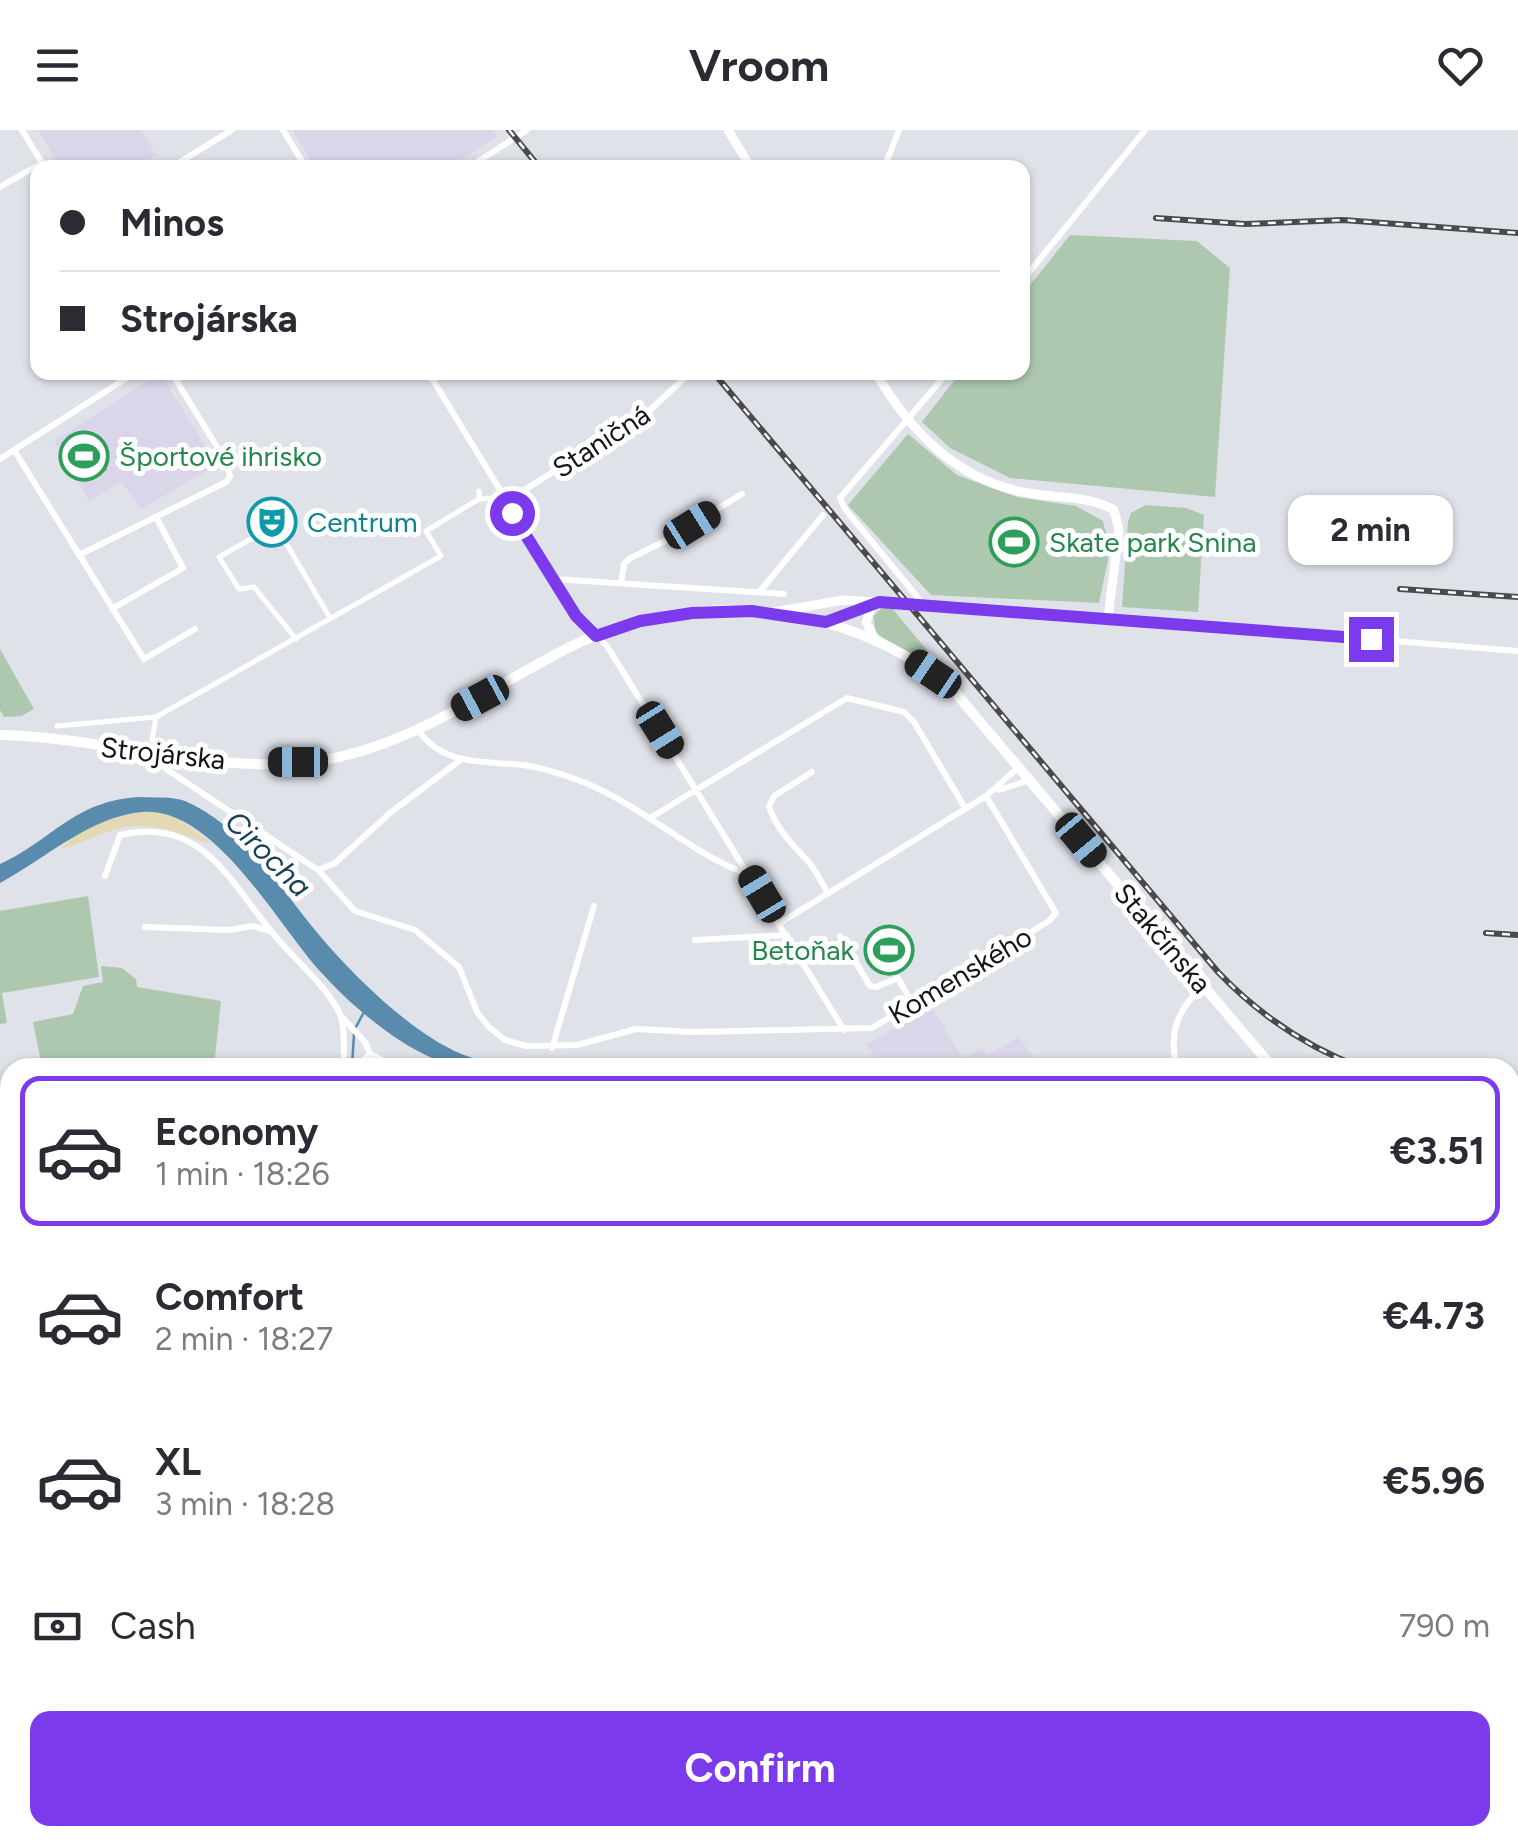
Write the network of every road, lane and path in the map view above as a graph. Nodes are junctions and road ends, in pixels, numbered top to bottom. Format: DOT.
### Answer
graph roads {
  1 [pos="22,130"];
  2 [pos="232,130"];
  3 [pos="284,130"];
  4 [pos="527,130"];
  5 [pos="728,130"];
  6 [pos="899,130"];
  7 [pos="1145,130"];
  8 [pos="40,160"];
  9 [pos="183,160"];
  10 [pos="301,160"];
  11 [pos="480,160"];
  12 [pos="746,160"];
  13 [pos="887,160"];
  14 [pos="30,172"];
  15 [pos="0,187"];
  16 [pos="1030,271"];
  17 [pos="123,380"];
  18 [pos="177,380"];
  19 [pos="436,380"];
  20 [pos="682,380"];
  21 [pos="880,380"];
  22 [pos="941,380"];
  23 [pos="907,422"];
  24 [pos="14,450"];
  25 [pos="0,459"];
  26 [pos="742,494"];
  27 [pos="495,498"];
  28 [pos="505,502"];
  29 [pos="824,515"];
  30 [pos="156,516"];
  31 [pos="79,555"];
  32 [pos="553,579"];
  33 [pos="621,584"];
  34 [pos="760,592"];
  35 [pos="784,594"];
  36 [pos="835,602"];
  37 [pos="876,604"];
  38 [pos="925,606"];
  39 [pos="112,608"];
  40 [pos="774,612"];
  41 [pos="330,618"];
  42 [pos="1108,618"];
  43 [pos="826,622"];
  44 [pos="195,629"];
  45 [pos="596,636"];
  46 [pos="296,639"];
  47 [pos="876,641"];
  48 [pos="1518,651"];
  49 [pos="156,716"];
  50 [pos="56,726"];
  51 [pos="418,730"];
  52 [pos="0,736"];
  53 [pos="152,740"];
  54 [pos="158,754"];
  55 [pos="459,761"];
  56 [pos="1020,766"];
  57 [pos="812,772"];
  58 [pos="1030,780"];
  59 [pos="696,790"];
  60 [pos="989,794"];
  61 [pos="965,808"];
  62 [pos="650,818"];
  63 [pos="318,870"];
  64 [pos="105,876"];
  65 [pos="752,876"];
  66 [pos="828,894"];
  67 [pos="594,906"];
  68 [pos="261,916"];
  69 [pos="780,923"];
  70 [pos="145,926"];
  71 [pos="253,926"];
  72 [pos="271,932"];
  73 [pos="788,935"];
  74 [pos="840,936"];
  75 [pos="694,940"];
  76 [pos="1203,986"];
  77 [pos="912,1004"];
  78 [pos="342,1017"];
  79 [pos="839,1021"];
  80 [pos="832,1030"];
  81 [pos="844,1030"];
  82 [pos="552,1048"];
  83 [pos="370,1054"];
  84 [pos="344,1058"];
  85 [pos="365,1058"];
  86 [pos="378,1058"];
  87 [pos="1174,1058"];
  88 [pos="1264,1058"];
  1 -- 8 [label="street"];
  2 -- 9 [label="street"];
  3 -- 10 [label="street"];
  4 -- 11 [label="street"];
  5 -- 12 [label="main road"];
  6 -- 13 [label="street"];
  7 -- 16 [label="street"];
  14 -- 15 [label="street"];
  17 -- 24 [label="street"];
  18 -- 30 [label="street"];
  19 -- 28 [label="street"];
  20 -- 28 [label="street, Staničná"];
  21 -- 23 [label="main road"];
  22 -- 23 [label="street"];
  23 -- 38 [label="street"];
  23 -- 42 [label="main road"];
  24 -- 25 [label="street"];
  24 -- 31 [label="street"];
  26 -- 33 [label="street"];
  27 -- 41 [label="street"];
  28 -- 32 [label="street"];
  29 -- 34 [label="street"];
  30 -- 31 [label="street"];
  30 -- 39 [label="street"];
  31 -- 39 [label="street"];
  32 -- 33 [label="street"];
  32 -- 45 [label="street"];
  33 -- 34 [label="street"];
  34 -- 35 [label="street"];
  36 -- 37 [label="main road, Strojárska"];
  36 -- 40 [label="main road, Strojárska"];
  36 -- 43 [label="main road"];
  37 -- 38 [label="main road, Strojárska"];
  37 -- 43 [label="main road, Strojárska"];
  37 -- 47 [label="main road"];
  38 -- 42 [label="main road, Strojárska"];
  39 -- 44 [label="street"];
  40 -- 43 [label="main road, Strojárska"];
  40 -- 45 [label="main road, Strojárska"];
  41 -- 46 [label="street"];
  41 -- 46 [label="street"];
  42 -- 48 [label="street, Strojárska"];
  43 -- 47 [label="main road, Stakčínska"];
  45 -- 51 [label="main road, Strojárska"];
  45 -- 59 [label="street"];
  46 -- 49 [label="street"];
  47 -- 56 [label="main road, Stakčínska"];
  49 -- 50 [label="street"];
  49 -- 53 [label="street"];
  51 -- 54 [label="main road, Strojárska"];
  51 -- 55 [label="street"];
  52 -- 54 [label="main road, Strojárska"];
  54 -- 63 [label="street, Komenského"];
  55 -- 62 [label="street"];
  55 -- 63 [label="street"];
  56 -- 58 [label="main road, Stakčínska"];
  56 -- 60 [label="street"];
  57 -- 66 [label="street"];
  58 -- 60 [label="street"];
  58 -- 76 [label="main road, Stakčínska"];
  59 -- 61 [label="street"];
  59 -- 62 [label="street"];
  59 -- 65 [label="street"];
  60 -- 61 [label="street"];
  60 -- 77 [label="street, Komenského"];
  61 -- 66 [label="street"];
  62 -- 65 [label="street"];
  63 -- 82 [label="street, Komenského"];
  64 -- 68 [label="street"];
  65 -- 69 [label="street"];
  66 -- 69 [label="street"];
  67 -- 82 [label="street"];
  68 -- 71 [label="street"];
  68 -- 72 [label="street"];
  69 -- 73 [label="street"];
  70 -- 71 [label="street"];
  71 -- 72 [label="street"];
  72 -- 78 [label="street"];
  73 -- 75 [label="street"];
  73 -- 79 [label="street"];
  74 -- 77 [label="street"];
  76 -- 87 [label="street"];
  76 -- 88 [label="main road, Stakčínska"];
  77 -- 81 [label="street, Komenského"];
  78 -- 83 [label="street"];
  78 -- 84 [label="street"];
  79 -- 80 [label="street"];
  79 -- 81 [label="street"];
  80 -- 81 [label="street, Komenského"];
  80 -- 82 [label="street, Komenského"];
  83 -- 85 [label="street"];
  83 -- 86 [label="street"];
}
